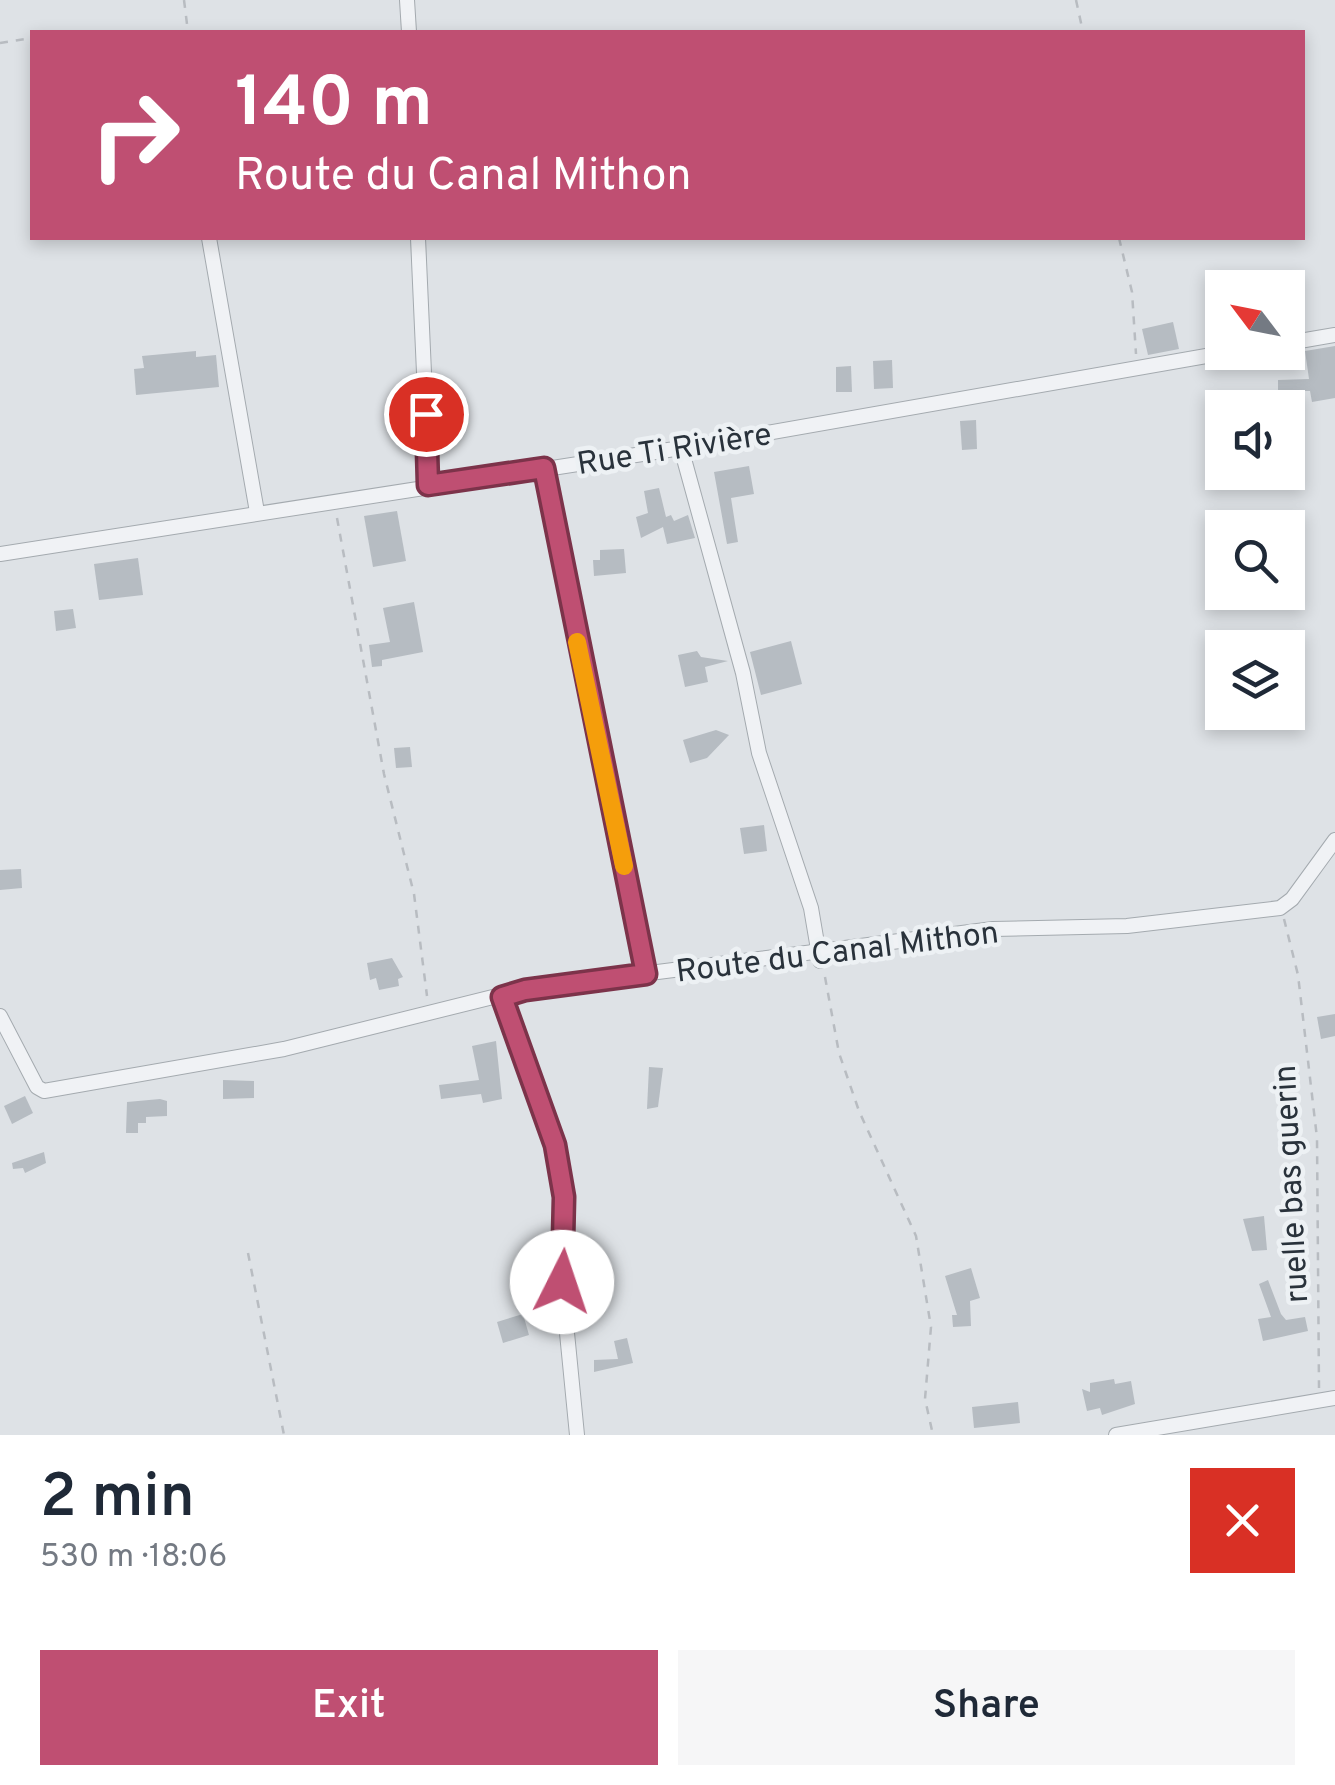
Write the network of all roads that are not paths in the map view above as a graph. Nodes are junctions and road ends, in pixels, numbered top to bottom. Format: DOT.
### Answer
graph roads {
  1 [pos="407,0"];
  2 [pos="408,30"];
  3 [pos="209,240"];
  4 [pos="418,240"];
  5 [pos="1335,335"];
  6 [pos="1305,340"];
  7 [pos="1205,356"];
  8 [pos="681,448"];
  9 [pos="544,468"];
  10 [pos="428,485"];
  11 [pos="257,512"];
  12 [pos="0,554"];
  13 [pos="1335,840"];
  14 [pos="819,958"];
  15 [pos="646,974"];
  16 [pos="502,997"];
  17 [pos="0,1016"];
  18 [pos="1327,1400"];
  19 [pos="577,1435"];
  20 [pos="1116,1435"];
  1 -- 2 [label="street"];
  3 -- 11 [label="street"];
  4 -- 10 [label="street"];
  5 -- 6 [label="street"];
  7 -- 8 [label="street, Rue Ti Rivière"];
  8 -- 9 [label="street, Rue Ti Rivière"];
  8 -- 14 [label="street"];
  9 -- 10 [label="street, Rue Ti Rivière"];
  9 -- 15 [label="street"];
  10 -- 11 [label="street, Rue Ti Rivière"];
  11 -- 12 [label="street, Rue Ti Rivière"];
  13 -- 14 [label="street, Route du Canal Mithon"];
  14 -- 15 [label="street, Route du Canal Mithon"];
  15 -- 16 [label="street, Route du Canal Mithon"];
  16 -- 17 [label="street, Route du Canal Mithon"];
  16 -- 19 [label="street"];
  18 -- 20 [label="street"];
}
